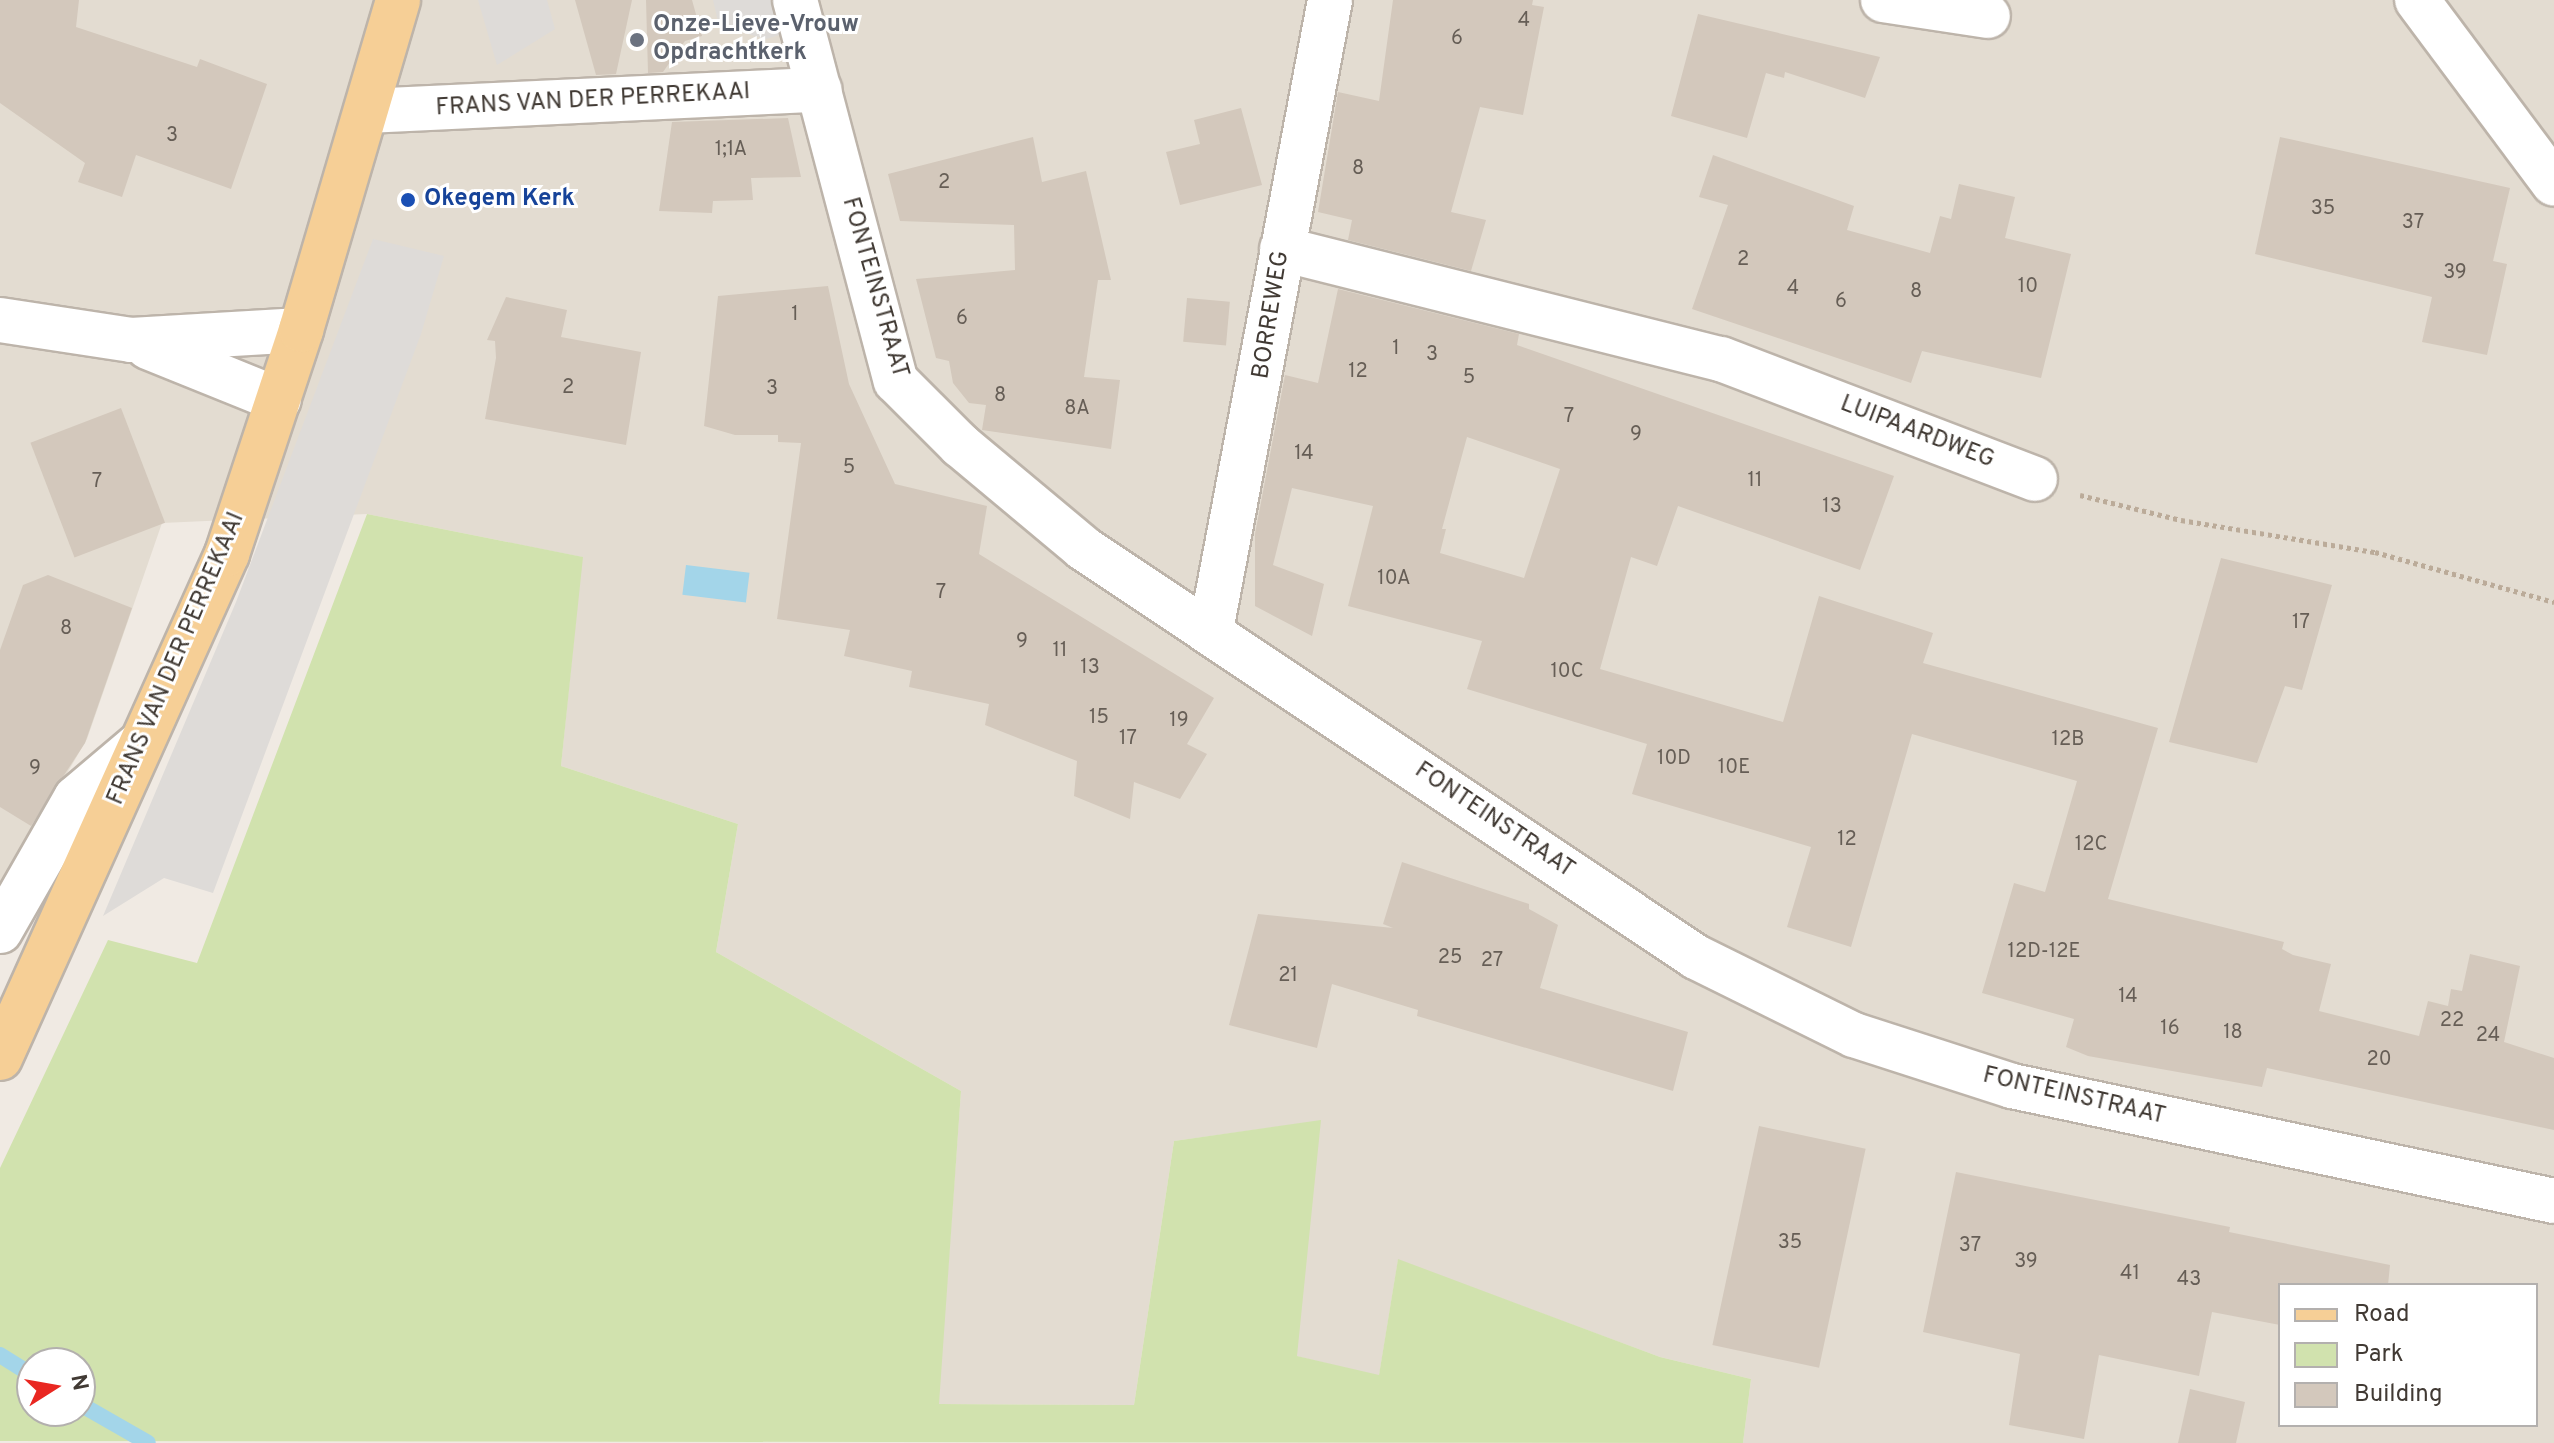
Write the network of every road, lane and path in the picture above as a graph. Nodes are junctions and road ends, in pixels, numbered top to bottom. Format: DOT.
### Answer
graph roads {
  1 [pos="398,0"];
  2 [pos="795,0"];
  3 [pos="1330,0"];
  4 [pos="1883,0"];
  5 [pos="2417,0"];
  6 [pos="1988,16"];
  7 [pos="820,90"];
  8 [pos="367,111"];
  9 [pos="2554,184"];
  10 [pos="1282,249"];
  11 [pos="0,320"];
  12 [pos="301,330"];
  13 [pos="131,340"];
  14 [pos="279,400"];
  15 [pos="2035,479"];
  16 [pos="2554,602"];
  17 [pos="1211,630"];
  18 [pos="141,743"];
  19 [pos="0,931"];
  20 [pos="0,1058"];
  21 [pos="2554,1201"];
  1 -- 8 [label="main road, FRANS VAN DER PERREKAAI"];
  2 -- 7 [label="street, FONTEINSTRAAT"];
  3 -- 10 [label="street, BORREWEG"];
  4 -- 6 [label="street"];
  5 -- 9 [label="street"];
  7 -- 8 [label="street, FRANS VAN DER PERREKAAI"];
  7 -- 17 [label="street, FONTEINSTRAAT"];
  8 -- 12 [label="main road, FRANS VAN DER PERREKAAI"];
  10 -- 15 [label="street, LUIPAARDWEG"];
  10 -- 17 [label="street, BORREWEG"];
  11 -- 13 [label="street"];
  12 -- 13 [label="street"];
  12 -- 14 [label="main road, FRANS VAN DER PERREKAAI"];
  13 -- 14 [label="street"];
  14 -- 18 [label="main road, FRANS VAN DER PERREKAAI"];
  15 -- 16 [label="path"];
  17 -- 21 [label="street, FONTEINSTRAAT"];
  18 -- 19 [label="street, FRANS VAN DER PERREKAAI"];
  18 -- 20 [label="main road, FRANS VAN DER PERREKAAI"];
}
